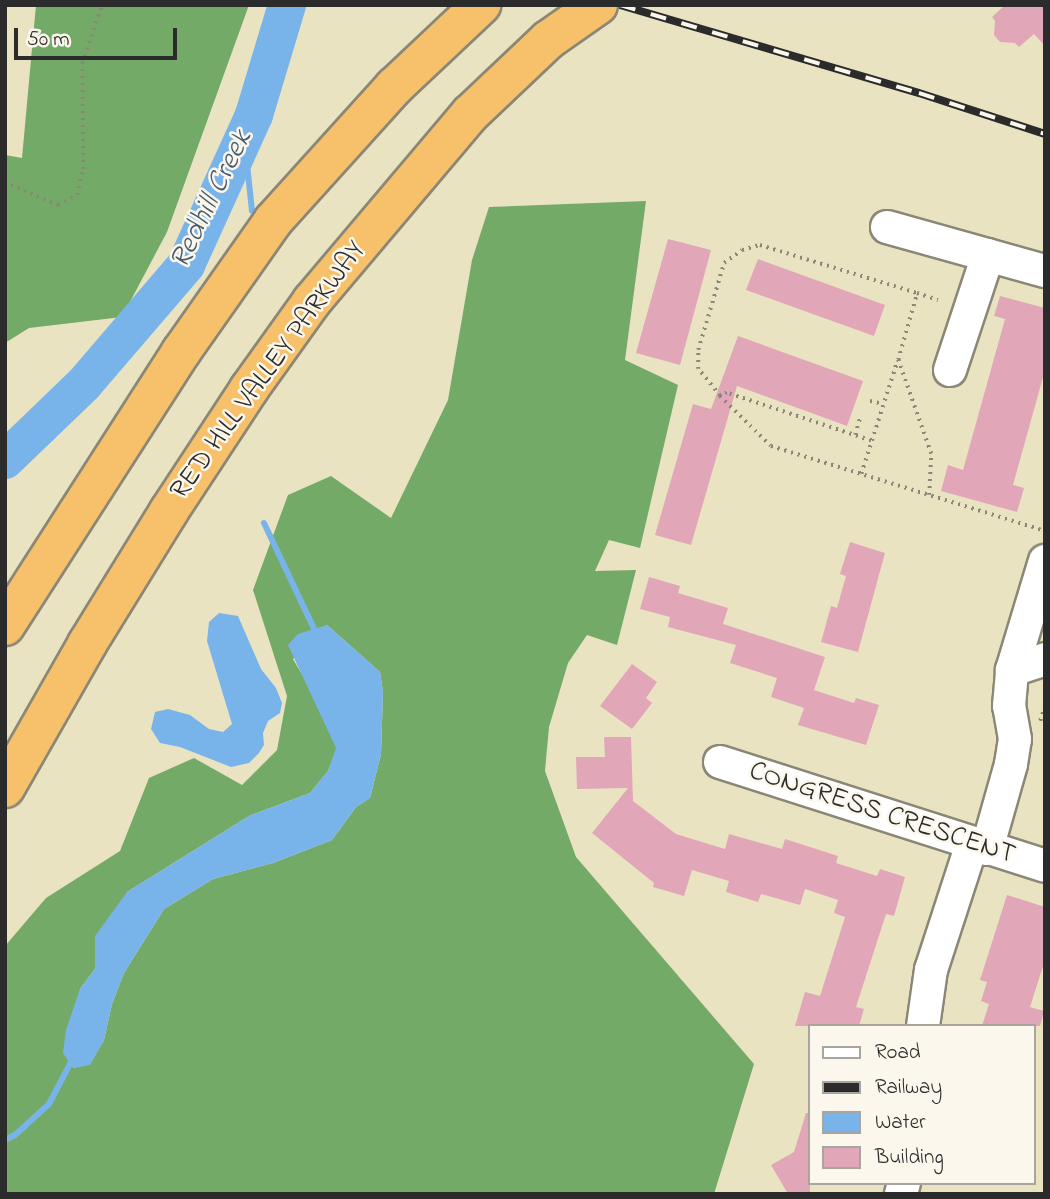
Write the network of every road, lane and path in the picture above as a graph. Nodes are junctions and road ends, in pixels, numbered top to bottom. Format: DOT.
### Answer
graph roads {
  1 [pos="102,5"];
  2 [pos="341,5"];
  3 [pos="371,5"];
  4 [pos="481,5"];
  5 [pos="598,5"];
  6 [pos="5,182"];
  7 [pos="887,227"];
  8 [pos="988,255"];
  9 [pos="1045,271"];
  10 [pos="917,293"];
  11 [pos="938,300"];
  12 [pos="898,359"];
  13 [pos="950,370"];
  14 [pos="720,396"];
  15 [pos="870,401"];
  16 [pos="883,404"];
  17 [pos="860,417"];
  18 [pos="855,435"];
  19 [pos="871,440"];
  20 [pos="860,474"];
  21 [pos="929,495"];
  22 [pos="1045,531"];
  23 [pos="1044,565"];
  24 [pos="5,626"];
  25 [pos="1045,659"];
  26 [pos="1012,670"];
  27 [pos="720,762"];
  28 [pos="5,788"];
  29 [pos="979,847"];
  30 [pos="1045,866"];
  31 [pos="923,1024"];
  1 -- 6 [label="path"];
  2 -- 3 [label="path"];
  4 -- 24 [label="highway"];
  5 -- 28 [label="highway, RED HILL VALLEY PARKWAY"];
  7 -- 8 [label="street"];
  8 -- 9 [label="street"];
  8 -- 13 [label="street"];
  10 -- 11 [label="path"];
  10 -- 12 [label="path"];
  10 -- 14 [label="path"];
  12 -- 16 [label="path"];
  12 -- 21 [label="path"];
  14 -- 18 [label="path"];
  14 -- 20 [label="path"];
  15 -- 16 [label="path"];
  16 -- 19 [label="path"];
  17 -- 18 [label="path"];
  18 -- 19 [label="path"];
  19 -- 20 [label="path"];
  20 -- 21 [label="path"];
  21 -- 22 [label="path"];
  23 -- 26 [label="street"];
  25 -- 26 [label="street"];
  26 -- 29 [label="street"];
  27 -- 29 [label="street, CONGRESS CRESCENT"];
  29 -- 30 [label="street, CONGRESS CRESCENT"];
  29 -- 31 [label="street"];
}
